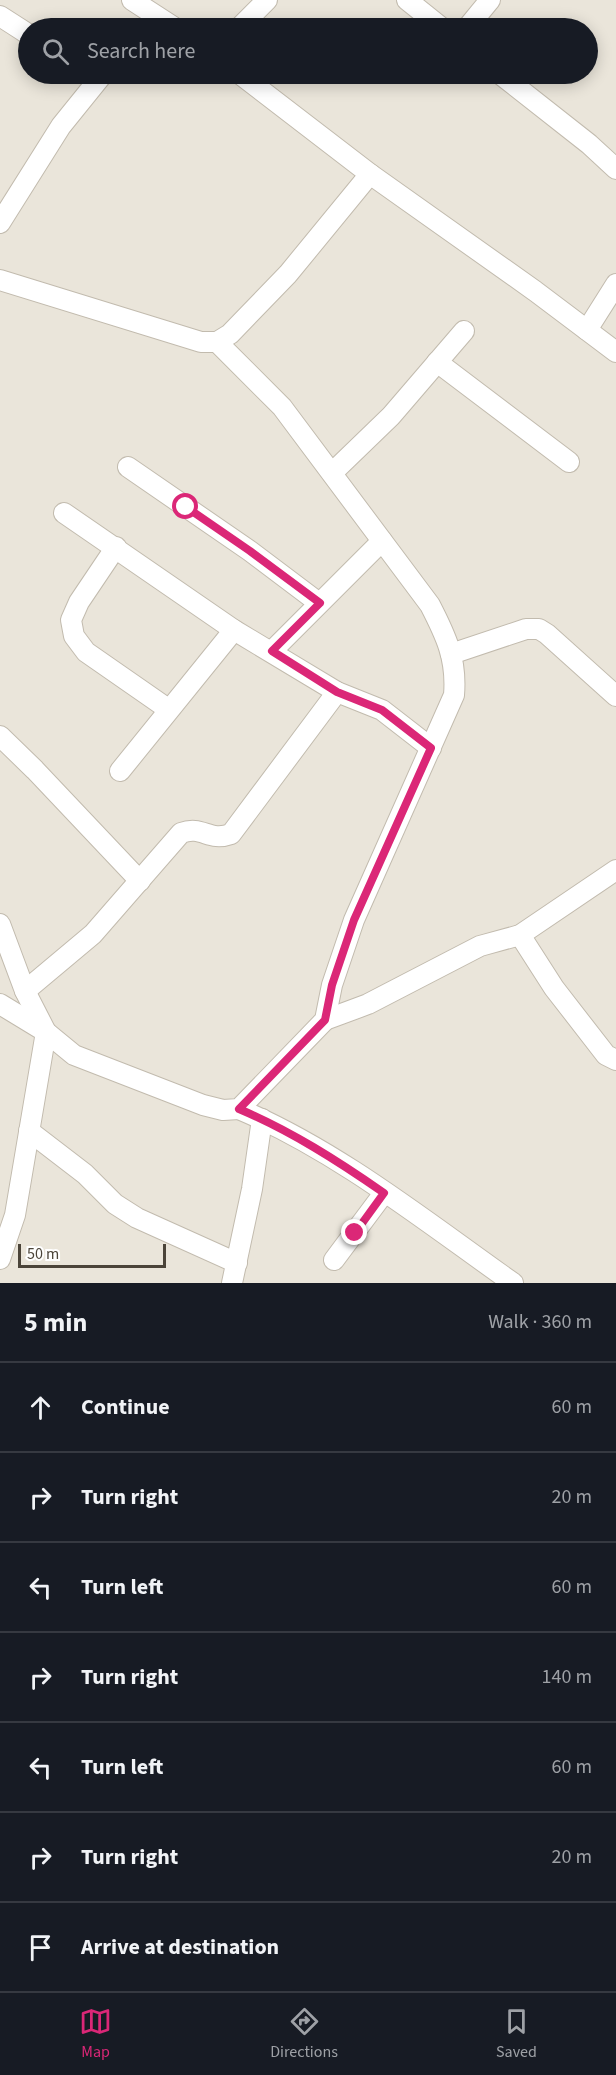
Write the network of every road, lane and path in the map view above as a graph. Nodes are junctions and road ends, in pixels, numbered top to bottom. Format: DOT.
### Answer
graph roads {
  1 [pos="132,0"];
  2 [pos="267,0"];
  3 [pos="407,0"];
  4 [pos="490,0"];
  5 [pos="0,16"];
  6 [pos="146,18"];
  7 [pos="249,18"];
  8 [pos="430,18"];
  9 [pos="475,18"];
  10 [pos="18,27"];
  11 [pos="89,84"];
  12 [pos="253,84"];
  13 [pos="513,84"];
  14 [pos="616,169"];
  15 [pos="370,174"];
  16 [pos="0,223"];
  17 [pos="0,280"];
  18 [pos="616,284"];
  19 [pos="587,330"];
  20 [pos="464,331"];
  21 [pos="217,342"];
  22 [pos="616,352"];
  23 [pos="437,362"];
  24 [pos="569,462"];
  25 [pos="128,467"];
  26 [pos="332,473"];
  27 [pos="64,513"];
  28 [pos="382,541"];
  29 [pos="116,547"];
  30 [pos="320,603"];
  31 [pos="234,630"];
  32 [pos="272,651"];
  33 [pos="451,654"];
  34 [pos="337,692"];
  35 [pos="616,696"];
  36 [pos="168,709"];
  37 [pos="0,736"];
  38 [pos="431,748"];
  39 [pos="120,771"];
  40 [pos="616,870"];
  41 [pos="140,881"];
  42 [pos="0,924"];
  43 [pos="520,935"];
  44 [pos="25,991"];
  45 [pos="0,1004"];
  46 [pos="325,1020"];
  47 [pos="46,1032"];
  48 [pos="616,1060"];
  49 [pos="239,1109"];
  50 [pos="262,1119"];
  51 [pos="28,1131"];
  52 [pos="384,1193"];
  53 [pos="0,1259"];
  54 [pos="334,1260"];
  55 [pos="237,1263"];
  56 [pos="232,1283"];
  57 [pos="513,1283"];
  1 -- 6 [label="street"];
  2 -- 7 [label="street"];
  3 -- 8 [label="street"];
  4 -- 9 [label="street"];
  5 -- 10 [label="street"];
  11 -- 16 [label="street"];
  12 -- 15 [label="street"];
  13 -- 14 [label="street"];
  15 -- 19 [label="street"];
  15 -- 21 [label="street"];
  17 -- 21 [label="street"];
  18 -- 19 [label="street"];
  19 -- 22 [label="street"];
  20 -- 23 [label="street"];
  21 -- 26 [label="street"];
  23 -- 24 [label="street"];
  23 -- 26 [label="street"];
  25 -- 30 [label="street"];
  26 -- 28 [label="street"];
  27 -- 29 [label="street"];
  28 -- 30 [label="street"];
  28 -- 33 [label="street"];
  29 -- 31 [label="street"];
  29 -- 36 [label="street"];
  30 -- 32 [label="street"];
  31 -- 32 [label="street"];
  31 -- 36 [label="street"];
  32 -- 34 [label="street"];
  33 -- 35 [label="street"];
  33 -- 38 [label="street"];
  34 -- 38 [label="street"];
  34 -- 41 [label="street"];
  36 -- 39 [label="street"];
  37 -- 41 [label="street"];
  38 -- 46 [label="street"];
  40 -- 43 [label="street"];
  41 -- 44 [label="street"];
  42 -- 44 [label="street"];
  43 -- 46 [label="street"];
  43 -- 48 [label="street"];
  44 -- 47 [label="street"];
  45 -- 47 [label="street"];
  46 -- 49 [label="street"];
  47 -- 49 [label="street"];
  47 -- 51 [label="street"];
  49 -- 50 [label="street"];
  50 -- 52 [label="street"];
  50 -- 55 [label="street"];
  51 -- 53 [label="street"];
  51 -- 55 [label="street"];
  52 -- 54 [label="street"];
  52 -- 57 [label="street"];
  55 -- 56 [label="street"];
}
